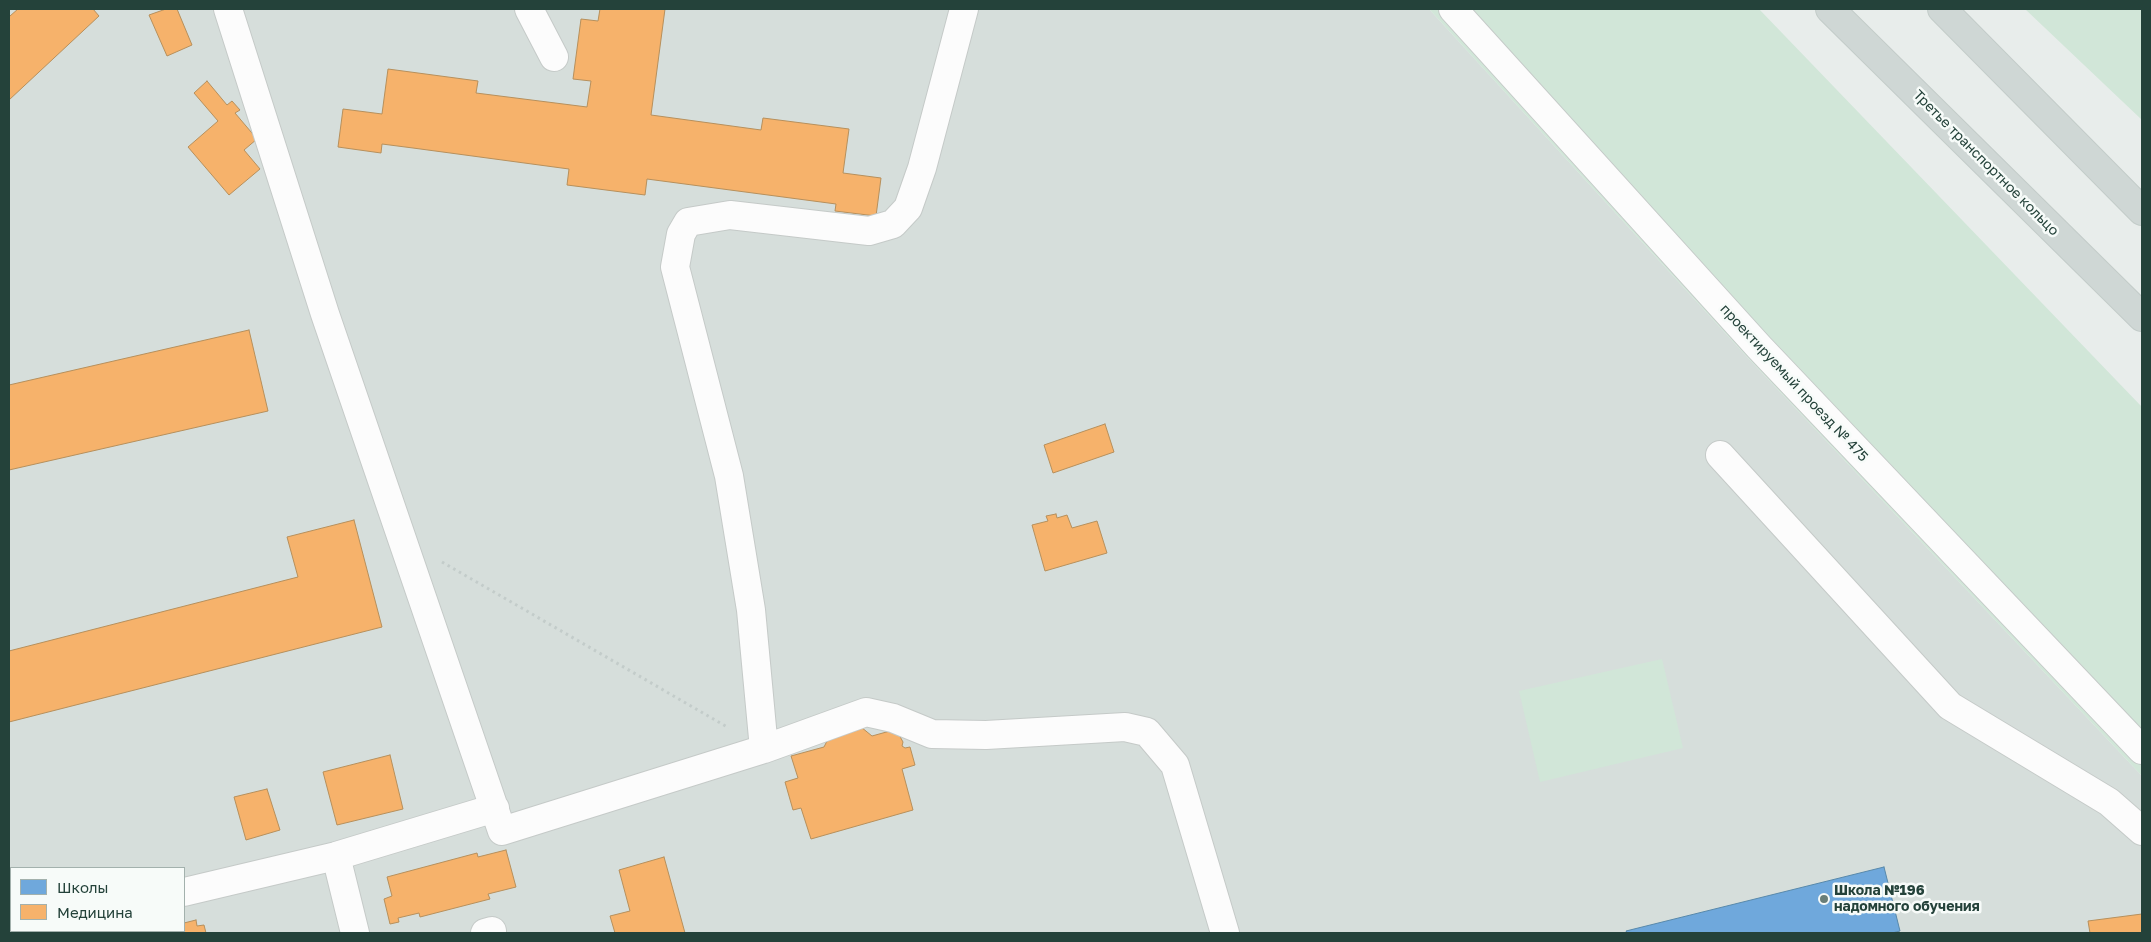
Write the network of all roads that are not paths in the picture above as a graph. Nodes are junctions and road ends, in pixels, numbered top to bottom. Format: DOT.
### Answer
graph roads {
  1 [pos="228,9"];
  2 [pos="529,9"];
  3 [pos="964,9"];
  4 [pos="1453,9"];
  5 [pos="1830,9"];
  6 [pos="1942,9"];
  7 [pos="554,57"];
  8 [pos="2142,211"];
  9 [pos="2139,316"];
  10 [pos="1720,455"];
  11 [pos="764,749"];
  12 [pos="2142,750"];
  13 [pos="495,808"];
  14 [pos="2142,831"];
  15 [pos="336,856"];
  16 [pos="185,892"];
  17 [pos="355,933"];
  18 [pos="1225,933"];
  1 -- 13 [label="street"];
  2 -- 7 [label="street"];
  3 -- 11 [label="street"];
  4 -- 12 [label="street, проектируемый проезд № 475"];
  5 -- 9 [label="main road, Третье транспортное кольцо"];
  6 -- 8 [label="main road"];
  10 -- 14 [label="street"];
  11 -- 13 [label="street"];
  11 -- 18 [label="street"];
  13 -- 15 [label="street"];
  15 -- 16 [label="street"];
  15 -- 17 [label="street"];
}
